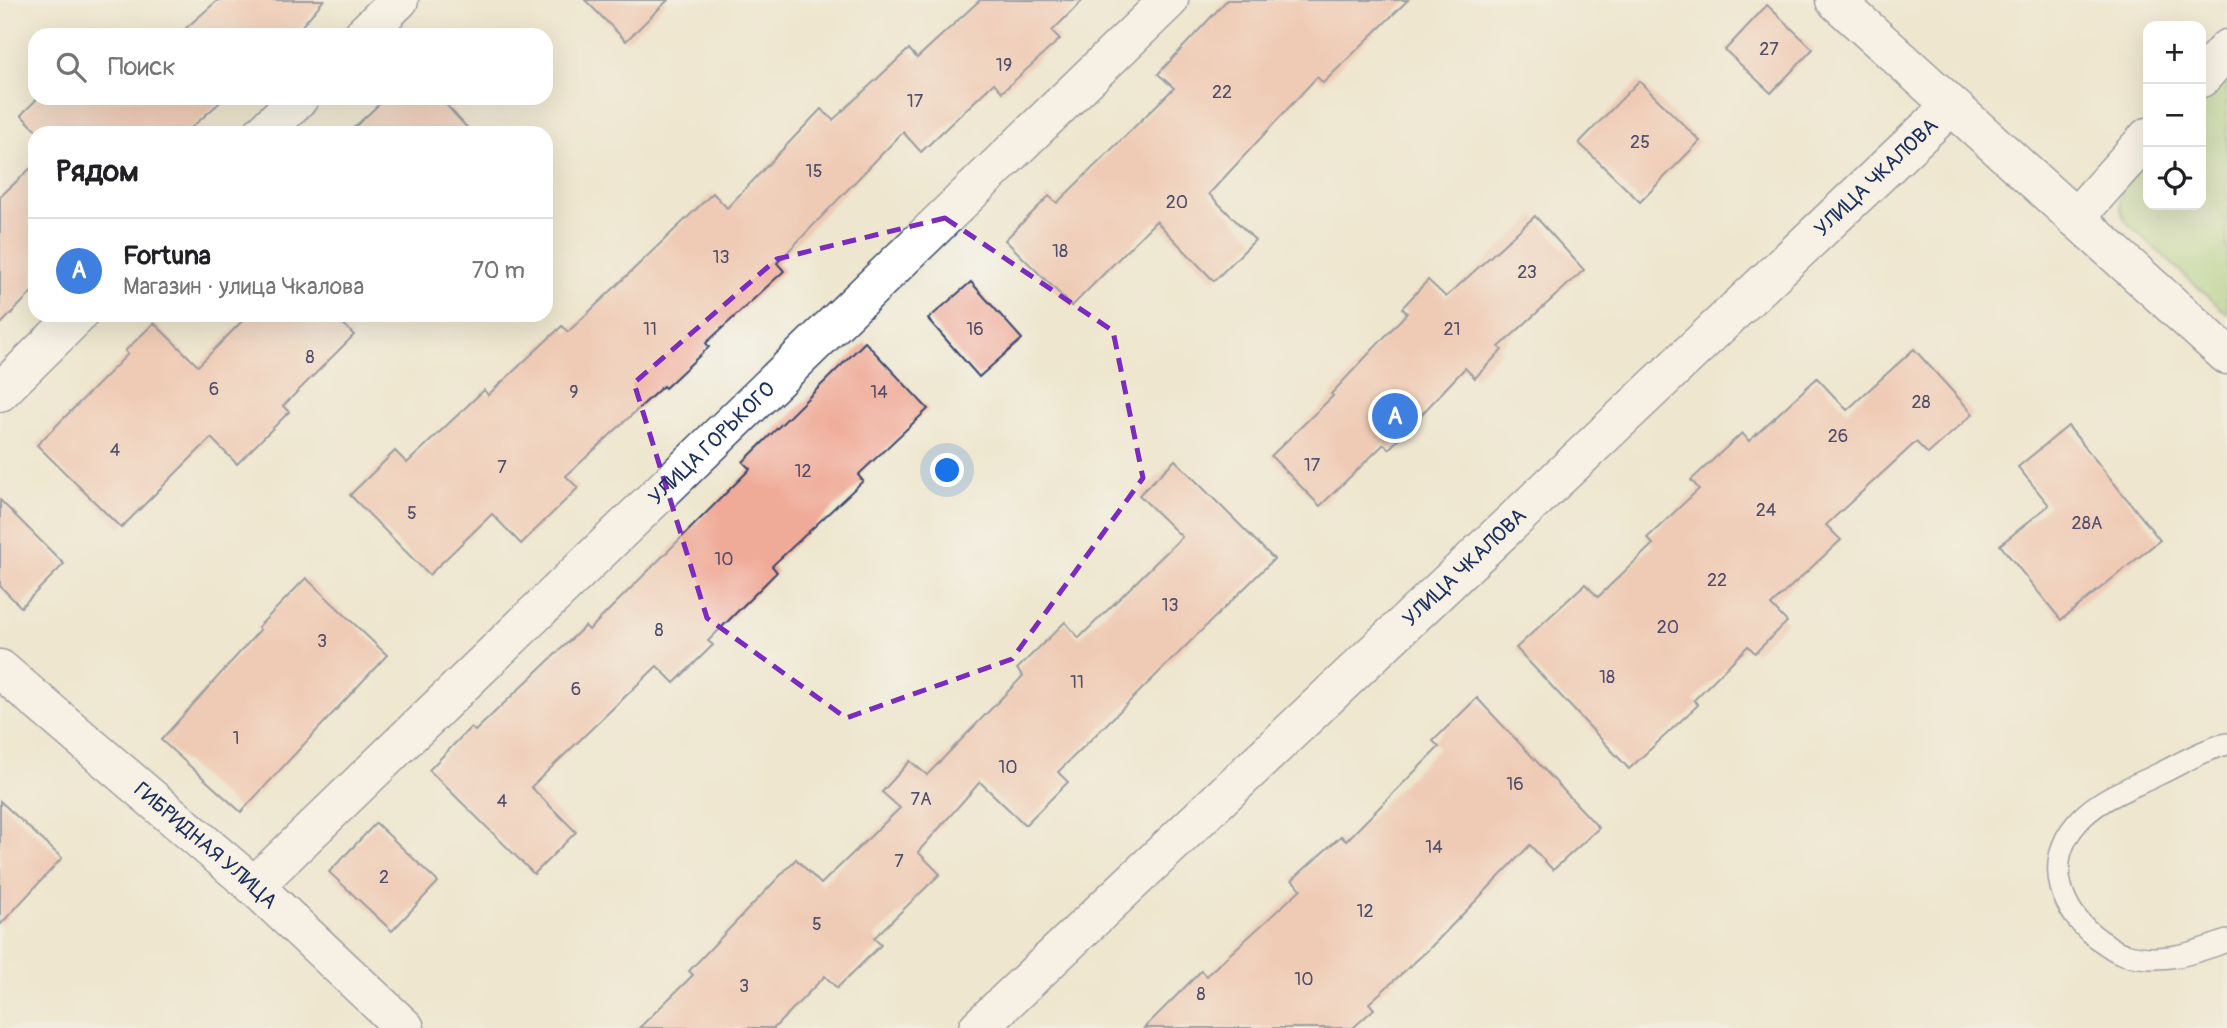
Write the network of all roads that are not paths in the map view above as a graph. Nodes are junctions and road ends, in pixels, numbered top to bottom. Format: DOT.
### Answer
graph roads {
  1 [pos="398,0"];
  2 [pos="1169,0"];
  3 [pos="1835,0"];
  4 [pos="370,28"];
  5 [pos="2227,49"];
  6 [pos="2206,72"];
  7 [pos="292,105"];
  8 [pos="1950,107"];
  9 [pos="270,126"];
  10 [pos="2143,142"];
  11 [pos="2075,218"];
  12 [pos="71,322"];
  13 [pos="2227,355"];
  14 [pos="0,392"];
  15 [pos="0,669"];
  16 [pos="2227,744"];
  17 [pos="254,886"];
  18 [pos="2227,941"];
  19 [pos="405,1028"];
  20 [pos="978,1028"];
  1 -- 4 [label="street"];
  2 -- 17 [label="street, УЛИЦА ГОРЬКОГО"];
  3 -- 8 [label="street"];
  5 -- 6 [label="street"];
  7 -- 9 [label="street"];
  8 -- 11 [label="street"];
  8 -- 20 [label="street, УЛИЦА ЧКАЛОВА"];
  10 -- 11 [label="street"];
  11 -- 13 [label="street"];
  12 -- 14 [label="street"];
  15 -- 17 [label="street, ГИБРИДНАЯ УЛИЦА"];
  16 -- 18 [label="lane"];
  17 -- 19 [label="street, ГИБРИДНАЯ УЛИЦА"];
}
